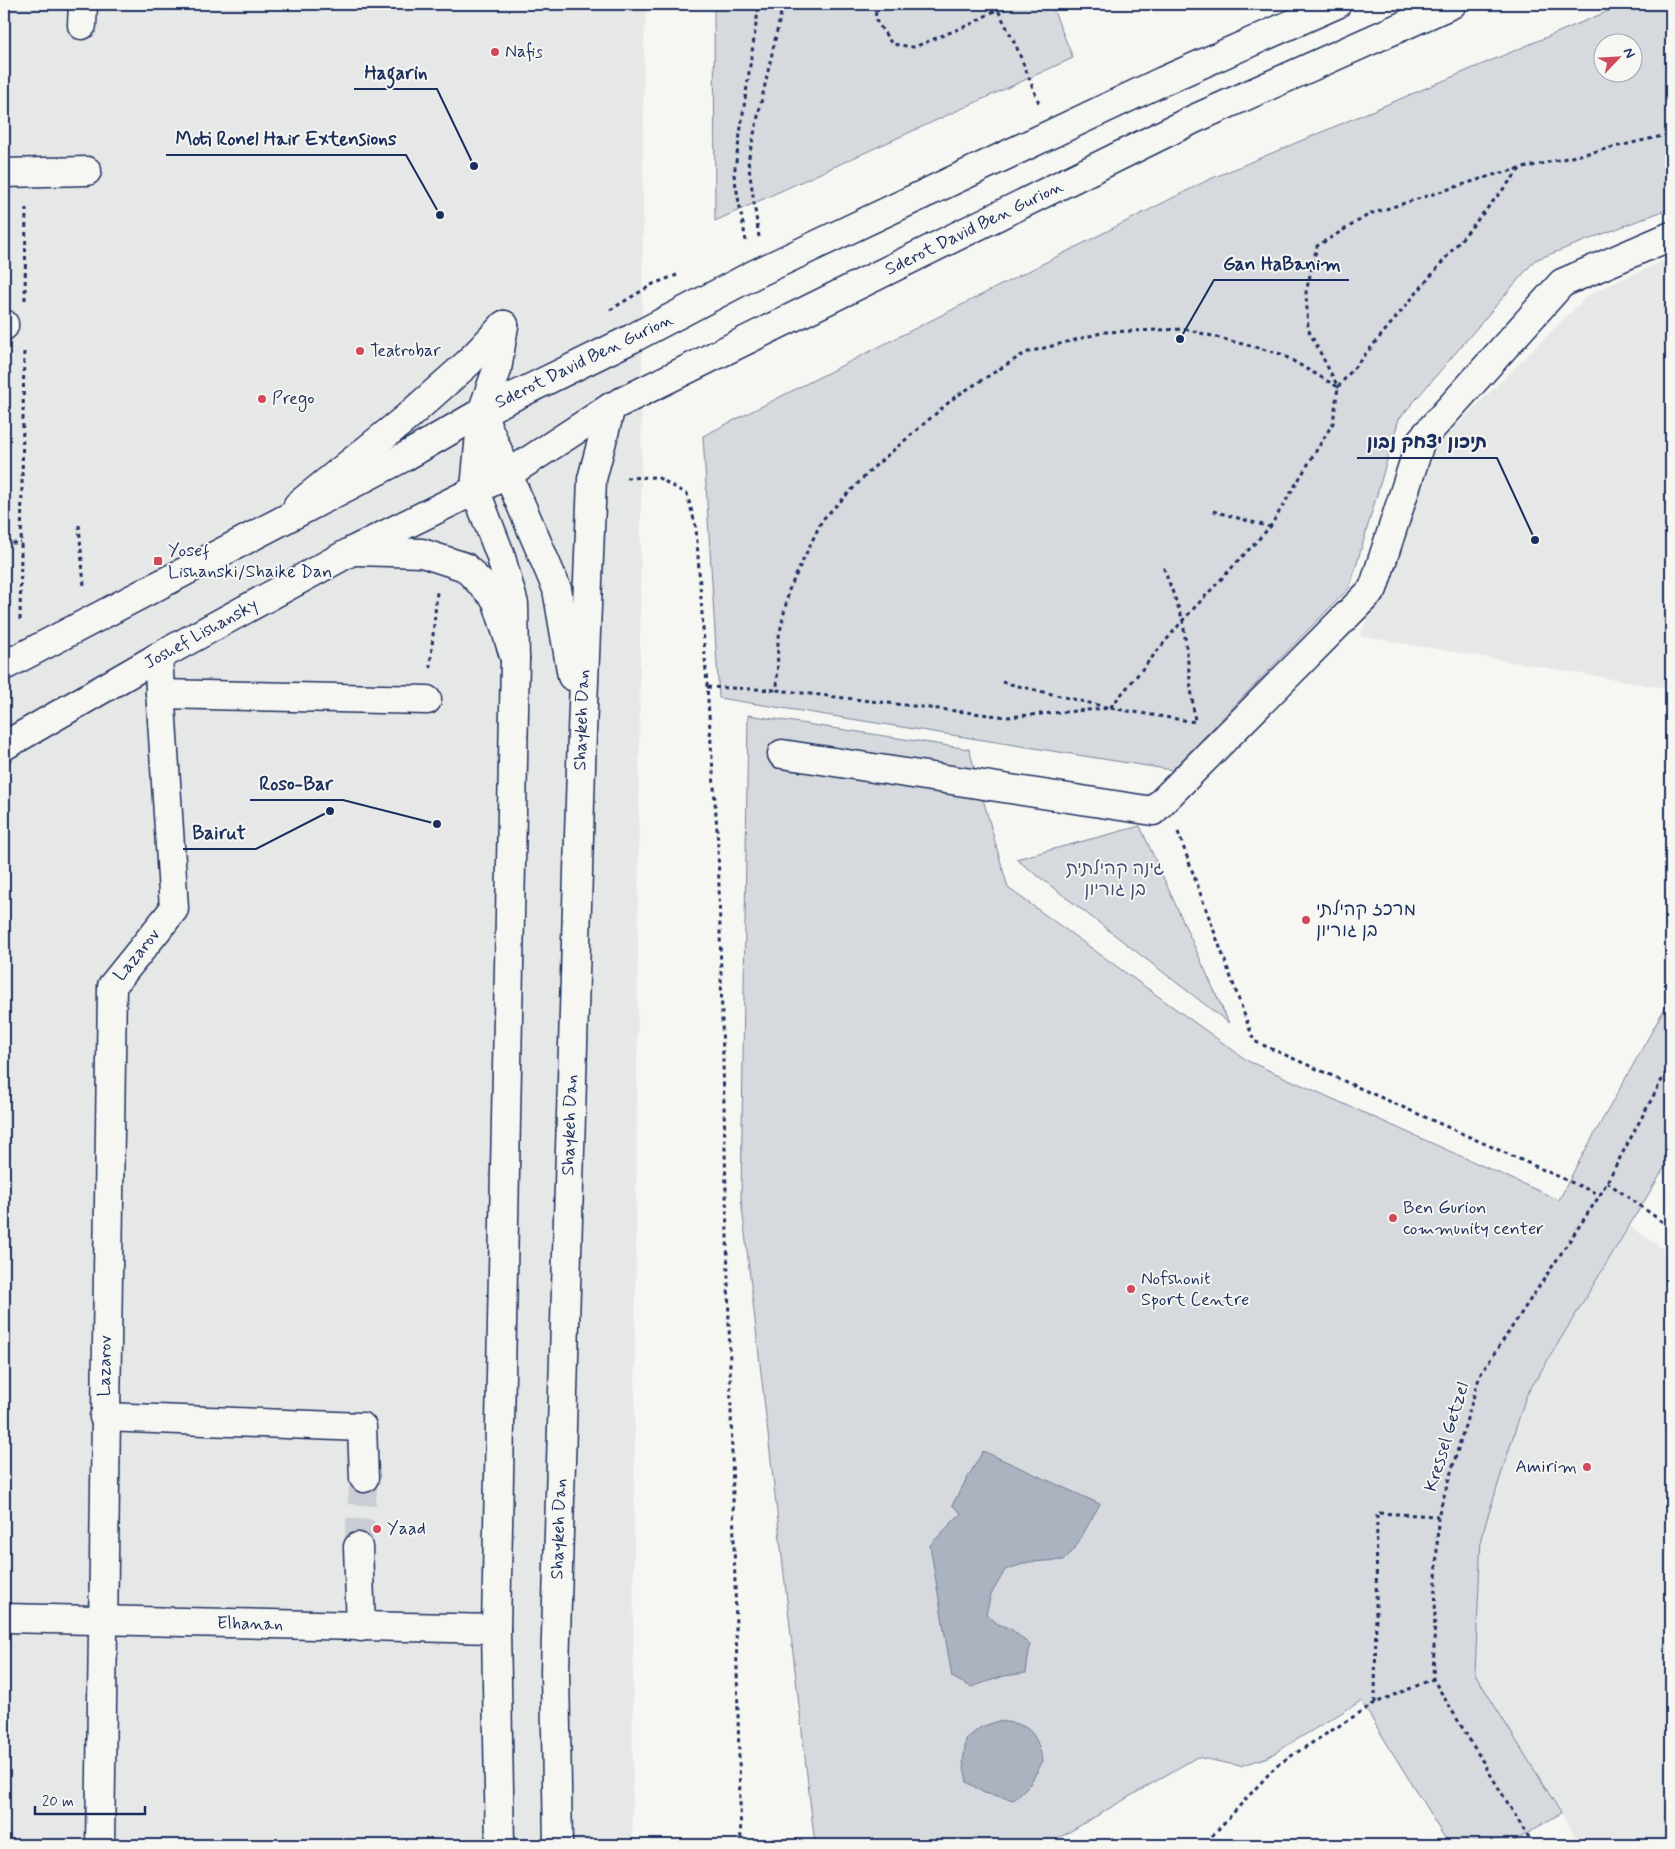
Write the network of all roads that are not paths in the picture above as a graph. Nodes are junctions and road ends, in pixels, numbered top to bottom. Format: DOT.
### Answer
graph roads {
  1 [pos="1337,4"];
  2 [pos="1452,4"];
  3 [pos="15,172"];
  4 [pos="86,172"];
  5 [pos="1671,236"];
  6 [pos="611,407"];
  7 [pos="482,412"];
  8 [pos="508,474"];
  9 [pos="475,489"];
  10 [pos="268,528"];
  11 [pos="352,551"];
  12 [pos="158,657"];
  13 [pos="515,659"];
  14 [pos="11,662"];
  15 [pos="160,694"];
  16 [pos="427,700"];
  17 [pos="582,732"];
  18 [pos="4,746"];
  19 [pos="782,754"];
  20 [pos="104,1417"];
  21 [pos="364,1478"];
  22 [pos="358,1547"];
  23 [pos="4,1618"];
  24 [pos="104,1621"];
  25 [pos="361,1627"];
  26 [pos="496,1630"];
  27 [pos="100,1845"];
  28 [pos="500,1845"];
  29 [pos="558,1845"];
  1 -- 7 [label="street, Sderot David Ben Gurion"];
  2 -- 6 [label="street, Sderot David Ben Gurion"];
  3 -- 4 [label="street"];
  5 -- 19 [label="street"];
  6 -- 8 [label="street, Sderot David Ben Gurion"];
  6 -- 17 [label="street, Shaykeh Dan"];
  7 -- 8 [label="street"];
  7 -- 9 [label="street"];
  7 -- 10 [label="street"];
  7 -- 10 [label="street"];
  8 -- 9 [label="street, Joshef Lishansky"];
  8 -- 17 [label="street"];
  9 -- 11 [label="street, Joshef Lishansky"];
  9 -- 13 [label="street"];
  10 -- 14 [label="street"];
  11 -- 12 [label="street, Joshef Lishansky"];
  11 -- 13 [label="street"];
  12 -- 15 [label="street"];
  12 -- 18 [label="street, Joshef Lishansky"];
  13 -- 26 [label="street"];
  15 -- 16 [label="street"];
  15 -- 20 [label="street, Lazarov"];
  17 -- 29 [label="street, Shaykeh Dan"];
  20 -- 21 [label="street"];
  20 -- 24 [label="street, Lazarov"];
  22 -- 25 [label="street"];
  23 -- 24 [label="street, Elhanan"];
  24 -- 25 [label="street, Elhanan"];
  24 -- 27 [label="street, Lazarov"];
  25 -- 26 [label="street, Elhanan"];
  26 -- 28 [label="street"];
}
